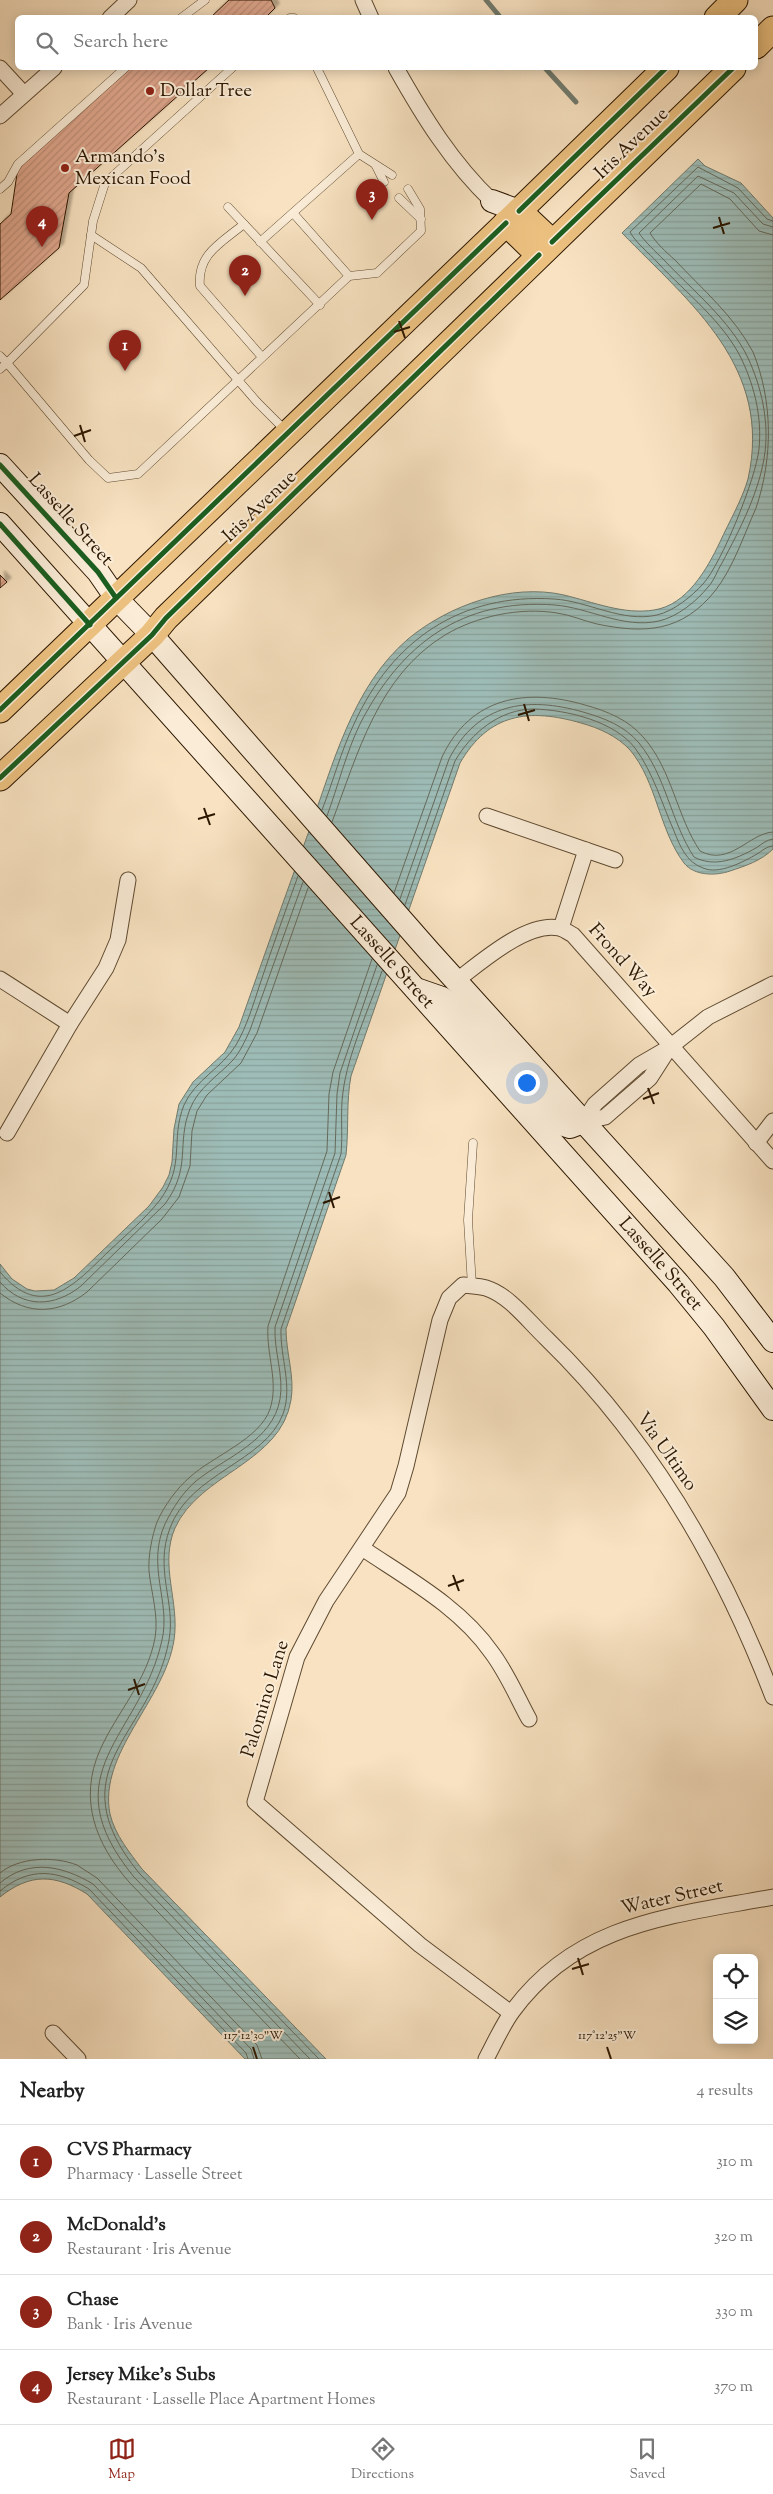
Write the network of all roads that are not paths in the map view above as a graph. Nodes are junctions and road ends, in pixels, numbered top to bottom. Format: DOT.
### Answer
graph roads {
  1 [pos="129,0"];
  2 [pos="205,0"];
  3 [pos="363,0"];
  4 [pos="736,0"];
  5 [pos="113,15"];
  6 [pos="185,15"];
  7 [pos="370,15"];
  8 [pos="721,15"];
  9 [pos="0,68"];
  10 [pos="52,70"];
  11 [pos="123,70"];
  12 [pos="230,70"];
  13 [pos="318,70"];
  14 [pos="397,70"];
  15 [pos="664,70"];
  16 [pos="731,70"];
  17 [pos="24,94"];
  18 [pos="0,116"];
  19 [pos="359,154"];
  20 [pos="376,166"];
  21 [pos="392,174"];
  22 [pos="384,182"];
  23 [pos="0,189"];
  24 [pos="408,189"];
  25 [pos="399,198"];
  26 [pos="492,201"];
  27 [pos="228,207"];
  28 [pos="293,213"];
  29 [pos="513,217"];
  30 [pos="421,219"];
  31 [pos="244,224"];
  32 [pos="91,235"];
  33 [pos="260,242"];
  34 [pos="546,248"];
  35 [pos="349,276"];
  36 [pos="320,305"];
  37 [pos="0,356"];
  38 [pos="262,357"];
  39 [pos="7,363"];
  40 [pos="0,370"];
  41 [pos="238,380"];
  42 [pos="288,432"];
  43 [pos="0,464"];
  44 [pos="0,524"];
  45 [pos="116,598"];
  46 [pos="90,625"];
  47 [pos="152,635"];
  48 [pos="123,660"];
  49 [pos="0,710"];
  50 [pos="0,778"];
  51 [pos="487,816"];
  52 [pos="586,850"];
  53 [pos="615,860"];
  54 [pos="128,880"];
  55 [pos="561,928"];
  56 [pos="0,979"];
  57 [pos="456,981"];
  58 [pos="773,984"];
  59 [pos="414,988"];
  60 [pos="70,1024"];
  61 [pos="670,1046"];
  62 [pos="773,1121"];
  63 [pos="583,1122"];
  64 [pos="6,1133"];
  65 [pos="756,1142"];
  66 [pos="473,1143"];
  67 [pos="773,1161"];
  68 [pos="468,1286"];
  69 [pos="773,1341"];
  70 [pos="773,1409"];
  71 [pos="362,1548"];
  72 [pos="773,1696"];
  73 [pos="529,1719"];
  74 [pos="773,1898"];
  75 [pos="511,2013"];
  76 [pos="53,2033"];
  77 [pos="78,2059"];
  78 [pos="486,2059"];
  1 -- 5 [label="street"];
  2 -- 6 [label="lane"];
  3 -- 7 [label="street"];
  4 -- 8 [label="main road"];
  9 -- 17 [label="street"];
  10 -- 17 [label="street"];
  11 -- 23 [label="lane"];
  12 -- 32 [label="lane"];
  13 -- 19 [label="lane"];
  14 -- 26 [label="street"];
  15 -- 29 [label="main road, Iris Avenue"];
  16 -- 34 [label="main road, Iris Avenue"];
  17 -- 18 [label="street"];
  19 -- 20 [label="lane"];
  19 -- 28 [label="lane"];
  20 -- 21 [label="lane"];
  20 -- 22 [label="lane"];
  24 -- 30 [label="lane"];
  25 -- 30 [label="lane"];
  26 -- 29 [label="main road"];
  27 -- 31 [label="lane"];
  28 -- 33 [label="lane"];
  28 -- 35 [label="lane"];
  29 -- 34 [label="main road"];
  29 -- 42 [label="main road, Iris Avenue"];
  30 -- 35 [label="lane"];
  31 -- 33 [label="lane"];
  31 -- 38 [label="lane"];
  32 -- 39 [label="lane"];
  32 -- 41 [label="lane"];
  33 -- 36 [label="lane"];
  34 -- 47 [label="main road, Iris Avenue"];
  35 -- 36 [label="lane"];
  36 -- 38 [label="lane"];
  37 -- 39 [label="lane"];
  38 -- 41 [label="lane"];
  39 -- 40 [label="lane"];
  39 -- 41 [label="lane"];
  41 -- 42 [label="lane"];
  42 -- 45 [label="main road, Iris Avenue"];
  43 -- 45 [label="main road, Lasselle Street"];
  44 -- 46 [label="main road, Lasselle Street"];
  45 -- 46 [label="main road, Iris Avenue"];
  45 -- 47 [label="main road, Lasselle Street"];
  46 -- 48 [label="main road, Lasselle Street"];
  46 -- 49 [label="main road, Iris Avenue"];
  47 -- 48 [label="main road, Iris Avenue"];
  47 -- 57 [label="main road, Lasselle Street"];
  48 -- 50 [label="main road, Iris Avenue"];
  48 -- 59 [label="main road, Lasselle Street"];
  51 -- 52 [label="street"];
  52 -- 53 [label="street"];
  52 -- 55 [label="street"];
  54 -- 60 [label="street"];
  55 -- 57 [label="street, Frond Way"];
  55 -- 61 [label="street, Frond Way"];
  56 -- 60 [label="street"];
  57 -- 63 [label="main road, Lasselle Street"];
  58 -- 61 [label="street"];
  59 -- 63 [label="main road"];
  59 -- 70 [label="main road, Lasselle Street"];
  60 -- 64 [label="street"];
  61 -- 63 [label="street"];
  61 -- 65 [label="street, Frond Way"];
  62 -- 65 [label="street"];
  63 -- 69 [label="main road, Lasselle Street"];
  65 -- 67 [label="street, Frond Way"];
  66 -- 68 [label="lane"];
  68 -- 71 [label="street, Palomino Lane"];
  68 -- 72 [label="street, Via Ultimo"];
  71 -- 73 [label="street"];
  71 -- 75 [label="street, Palomino Lane"];
  74 -- 75 [label="street, Water Street"];
  75 -- 78 [label="street, Water Street"];
  76 -- 77 [label="street"];
}
